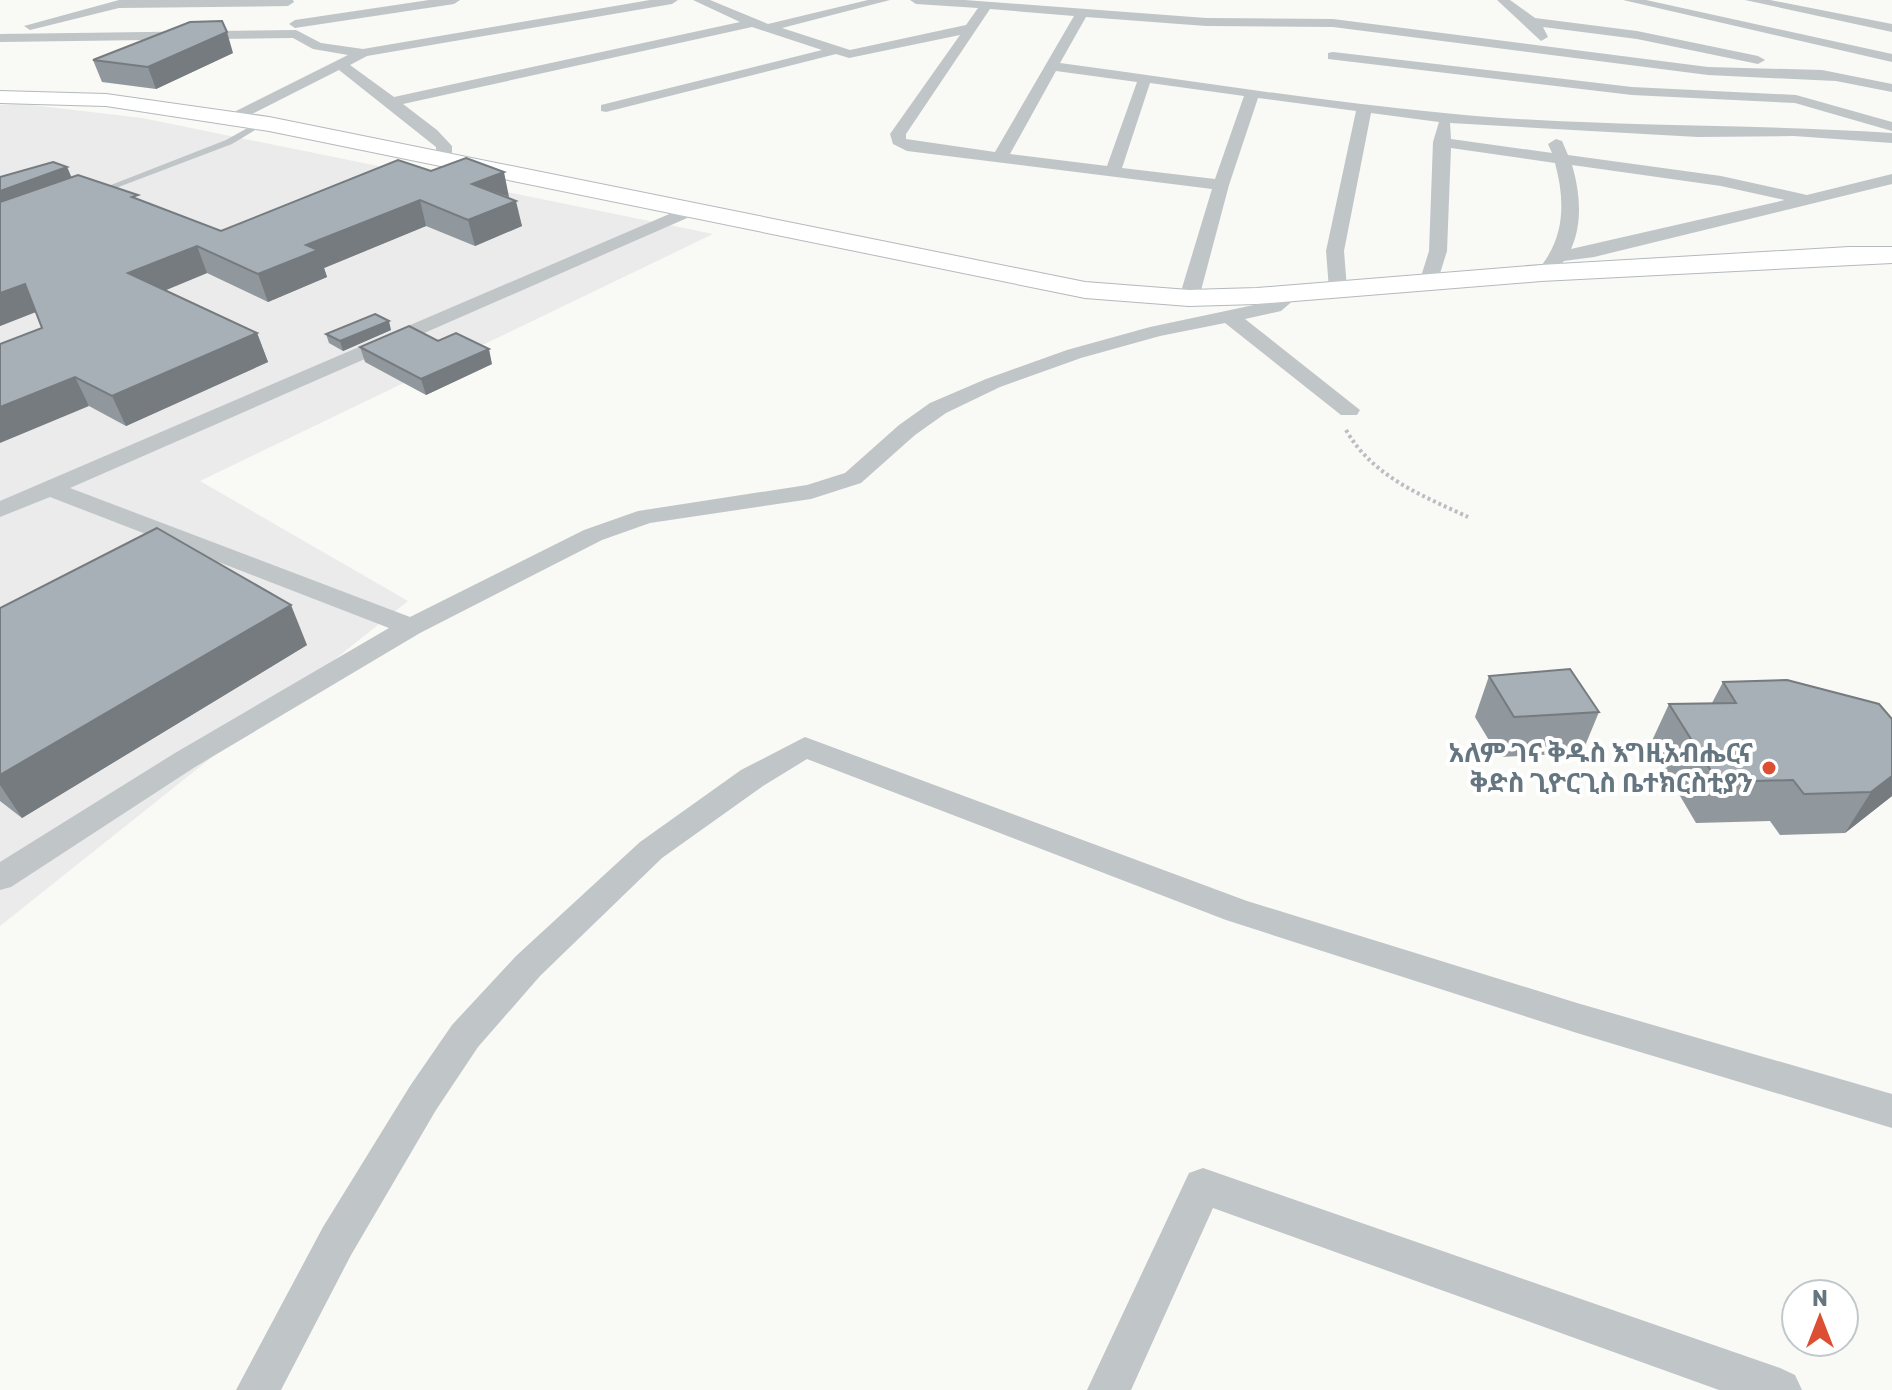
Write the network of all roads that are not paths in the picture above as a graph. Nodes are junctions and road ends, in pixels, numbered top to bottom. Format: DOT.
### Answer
graph roads {
  1 [pos="454,0"];
  2 [pos="672,0"];
  3 [pos="884,0"];
  4 [pos="916,0"];
  5 [pos="1503,0"];
  6 [pos="1629,0"];
  7 [pos="287,1"];
  8 [pos="704,1"];
  9 [pos="1755,1"];
  10 [pos="127,2"];
  11 [pos="424,2"];
  12 [pos="98,4"];
  13 [pos="986,6"];
  14 [pos="1082,12"];
  15 [pos="1314,12"];
  16 [pos="1533,22"];
  17 [pos="1305,23"];
  18 [pos="760,26"];
  19 [pos="1748,26"];
  20 [pos="972,28"];
  21 [pos="1892,28"];
  22 [pos="296,29"];
  23 [pos="0,36"];
  24 [pos="1545,50"];
  25 [pos="833,51"];
  26 [pos="363,53"];
  27 [pos="1333,56"];
  28 [pos="1892,58"];
  29 [pos="340,64"];
  30 [pos="1050,66"];
  31 [pos="1841,77"];
  32 [pos="1145,78"];
  33 [pos="1892,88"];
  34 [pos="1253,92"];
  35 [pos="1729,95"];
  36 [pos="0,97"];
  37 [pos="388,103"];
  38 [pos="1547,103"];
  39 [pos="606,108"];
  40 [pos="1364,108"];
  41 [pos="1445,118"];
  42 [pos="231,119"];
  43 [pos="263,123"];
  44 [pos="1892,127"];
  45 [pos="1772,132"];
  46 [pos="1892,138"];
  47 [pos="1441,142"];
  48 [pos="1000,157"];
  49 [pos="1564,160"];
  50 [pos="430,161"];
  51 [pos="1113,171"];
  52 [pos="1892,179"];
  53 [pos="1221,185"];
  54 [pos="1804,199"];
  55 [pos="105,200"];
  56 [pos="688,211"];
  57 [pos="1892,255"];
  58 [pos="1563,256"];
  59 [pos="1541,273"];
  60 [pos="1428,283"];
  61 [pos="1338,289"];
  62 [pos="1294,292"];
  63 [pos="1189,298"];
  64 [pos="1229,316"];
  65 [pos="1349,410"];
  66 [pos="49,488"];
  67 [pos="0,510"];
  68 [pos="411,627"];
  69 [pos="0,878"];
  70 [pos="1892,1111"];
  71 [pos="258,1390"];
  72 [pos="1109,1390"];
  73 [pos="1780,1390"];
  1 -- 11 [label="street"];
  2 -- 26 [label="street"];
  3 -- 18 [label="street"];
  4 -- 13 [label="street"];
  5 -- 16 [label="street"];
  6 -- 19 [label="street"];
  7 -- 10 [label="street"];
  7 -- 22 [label="street"];
  8 -- 18 [label="street"];
  9 -- 19 [label="street"];
  9 -- 21 [label="street"];
  10 -- 12 [label="street"];
  11 -- 22 [label="street"];
  12 -- 23 [label="street"];
  13 -- 14 [label="street"];
  13 -- 20 [label="street"];
  14 -- 17 [label="street"];
  14 -- 30 [label="street"];
  15 -- 17 [label="street"];
  16 -- 24 [label="street"];
  16 -- 31 [label="street"];
  17 -- 24 [label="street"];
  18 -- 25 [label="street"];
  18 -- 37 [label="street"];
  19 -- 28 [label="street"];
  20 -- 25 [label="street"];
  20 -- 48 [label="street"];
  22 -- 23 [label="street"];
  22 -- 26 [label="street"];
  24 -- 31 [label="street"];
  24 -- 38 [label="street"];
  25 -- 39 [label="street"];
  26 -- 29 [label="street"];
  27 -- 38 [label="street"];
  29 -- 37 [label="street"];
  29 -- 42 [label="street"];
  30 -- 32 [label="street"];
  30 -- 48 [label="street"];
  31 -- 33 [label="street"];
  32 -- 34 [label="street"];
  32 -- 51 [label="street"];
  34 -- 40 [label="street"];
  34 -- 53 [label="street"];
  35 -- 38 [label="street"];
  35 -- 44 [label="street"];
  35 -- 45 [label="street"];
  36 -- 42 [label="street"];
  37 -- 50 [label="street"];
  38 -- 41 [label="street"];
  38 -- 45 [label="street"];
  38 -- 49 [label="street"];
  40 -- 41 [label="street"];
  40 -- 61 [label="street"];
  41 -- 47 [label="street"];
  42 -- 43 [label="street"];
  43 -- 50 [label="street"];
  43 -- 55 [label="lane"];
  45 -- 46 [label="street"];
  47 -- 49 [label="street"];
  47 -- 60 [label="street"];
  48 -- 51 [label="street"];
  49 -- 54 [label="street"];
  49 -- 58 [label="street"];
  50 -- 56 [label="street"];
  51 -- 53 [label="street"];
  52 -- 54 [label="street"];
  53 -- 63 [label="street"];
  54 -- 58 [label="street"];
  56 -- 63 [label="street"];
  56 -- 66 [label="street"];
  57 -- 59 [label="street"];
  58 -- 59 [label="street"];
  59 -- 60 [label="street"];
  60 -- 61 [label="street"];
  61 -- 62 [label="street"];
  62 -- 63 [label="street"];
  62 -- 64 [label="street"];
  64 -- 65 [label="street"];
  64 -- 68 [label="street"];
  66 -- 67 [label="street"];
  66 -- 68 [label="street"];
  68 -- 69 [label="street"];
  70 -- 71 [label="street"];
  72 -- 73 [label="street"];
}
